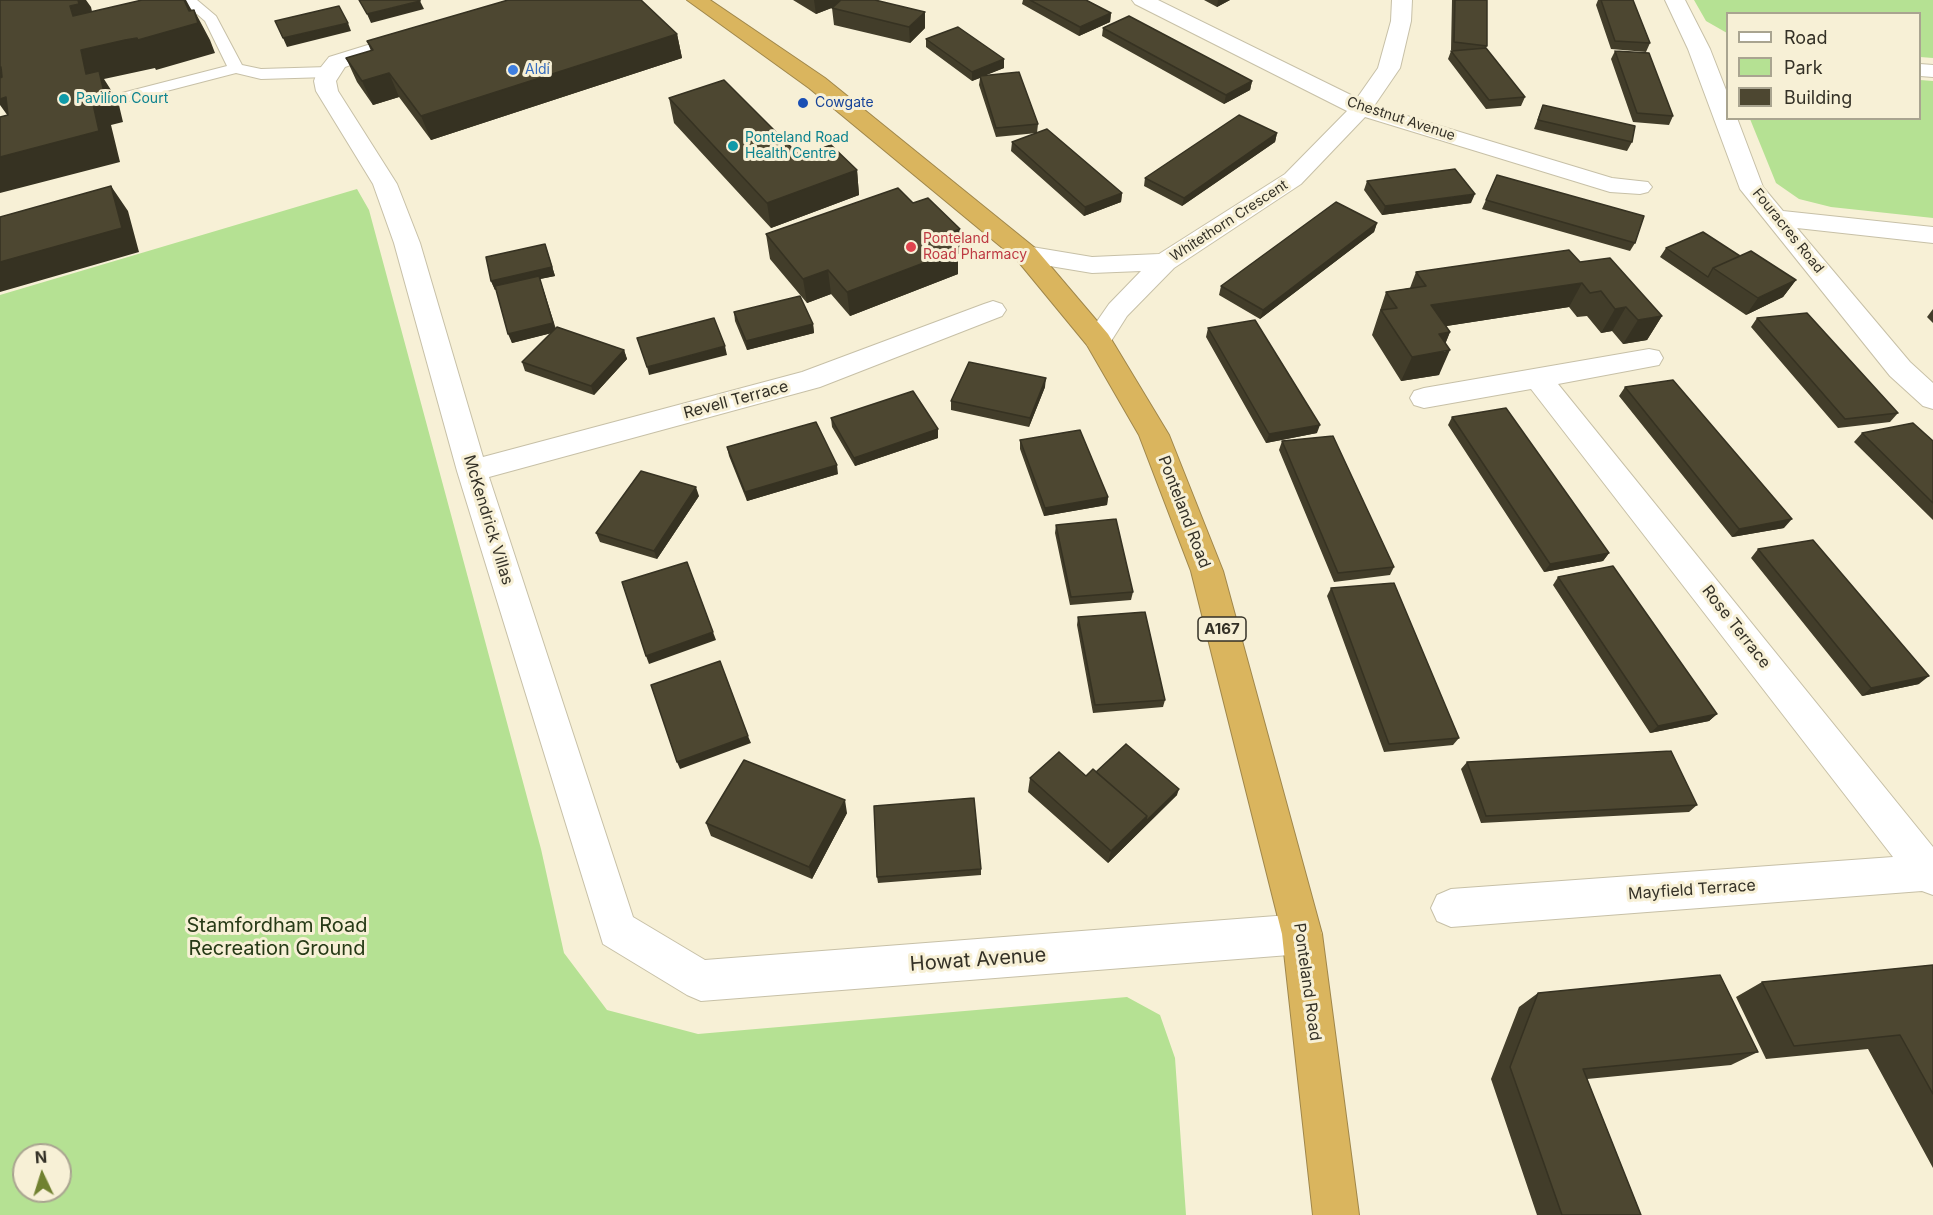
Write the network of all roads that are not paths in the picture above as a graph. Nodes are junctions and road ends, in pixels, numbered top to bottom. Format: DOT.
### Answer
graph roads {
  1 [pos="188,0"];
  2 [pos="697,0"];
  3 [pos="1142,0"];
  4 [pos="1402,0"];
  5 [pos="1675,0"];
  6 [pos="428,32"];
  7 [pos="236,68"];
  8 [pos="328,72"];
  9 [pos="128,96"];
  10 [pos="1726,107"];
  11 [pos="1361,109"];
  12 [pos="1730,120"];
  13 [pos="1640,187"];
  14 [pos="1776,218"];
  15 [pos="1933,235"];
  16 [pos="1026,254"];
  17 [pos="1164,262"];
  18 [pos="993,310"];
  19 [pos="1098,340"];
  20 [pos="1649,358"];
  21 [pos="1538,378"];
  22 [pos="1424,398"];
  23 [pos="1933,399"];
  24 [pos="472,471"];
  25 [pos="1932,874"];
  26 [pos="1451,908"];
  27 [pos="1302,934"];
  28 [pos="661,957"];
  29 [pos="1336,1215"];
  1 -- 7 [label="lane"];
  2 -- 16 [label="highway, Ponteland Road / A167"];
  3 -- 11 [label="street, Chestnut Avenue"];
  4 -- 11 [label="street, Whitethorn Crescent"];
  5 -- 10 [label="street, Fouracres Road"];
  6 -- 8 [label="street"];
  7 -- 8 [label="lane"];
  7 -- 9 [label="lane"];
  8 -- 24 [label="street, McKendrick Villas"];
  11 -- 13 [label="street, Chestnut Avenue"];
  11 -- 17 [label="street, Whitethorn Crescent"];
  12 -- 14 [label="street, Fouracres Road"];
  14 -- 15 [label="street"];
  14 -- 23 [label="street, Fouracres Road"];
  16 -- 17 [label="street, Whitethorn Crescent"];
  16 -- 19 [label="highway, Ponteland Road / A167"];
  17 -- 19 [label="street, Whitethorn Crescent"];
  18 -- 24 [label="street, Revell Terrace"];
  19 -- 27 [label="highway, Ponteland Road / A167"];
  20 -- 21 [label="street"];
  21 -- 22 [label="street"];
  21 -- 25 [label="street, Rose Terrace"];
  24 -- 28 [label="street, McKendrick Villas"];
  25 -- 26 [label="street, Mayfield Terrace"];
  27 -- 28 [label="street, Howat Avenue"];
  27 -- 29 [label="highway, Ponteland Road / A167"];
}
